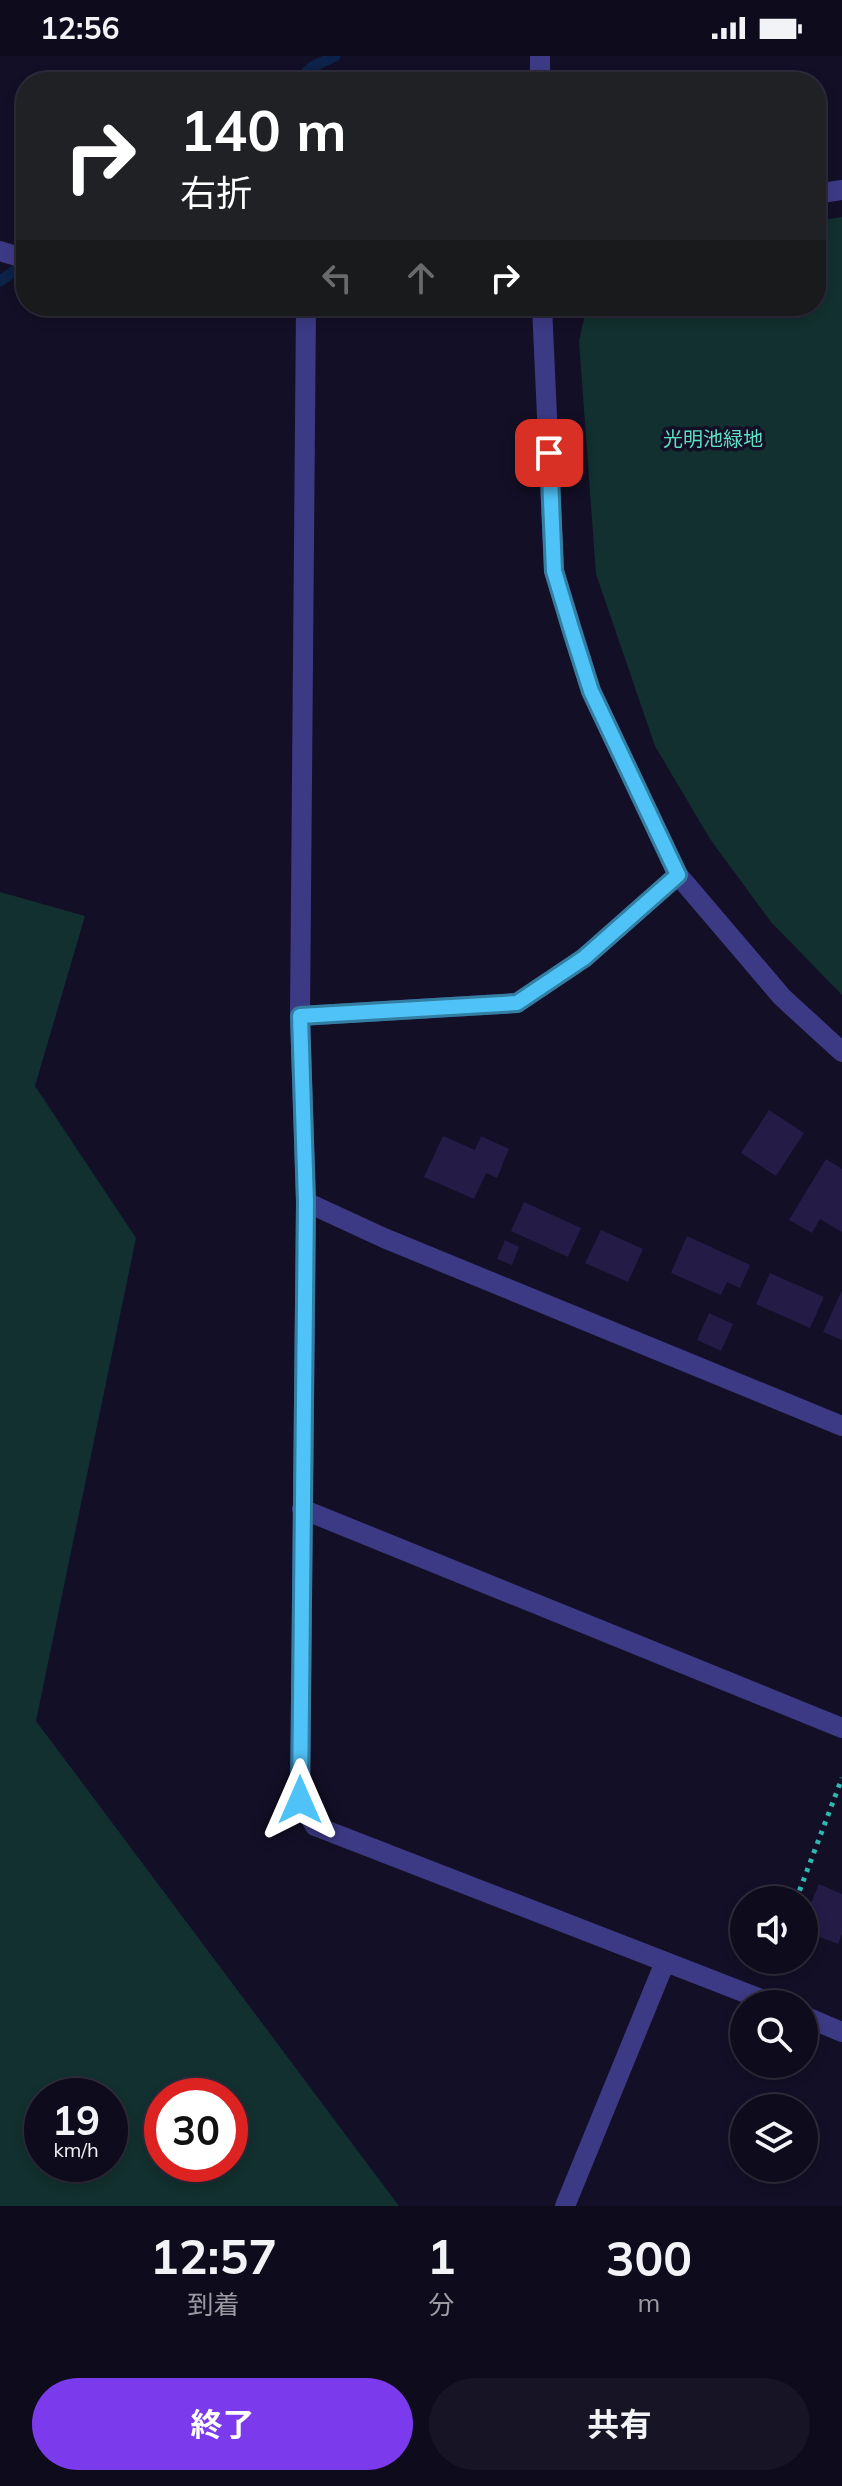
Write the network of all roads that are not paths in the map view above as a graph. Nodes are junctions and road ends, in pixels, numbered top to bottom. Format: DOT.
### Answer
graph roads {
  1 [pos="306,316"];
  2 [pos="542,316"];
  3 [pos="678,875"];
  4 [pos="300,1016"];
  5 [pos="842,1052"];
  6 [pos="306,1202"];
  7 [pos="842,1426"];
  8 [pos="302,1509"];
  9 [pos="842,1728"];
  10 [pos="665,1962"];
  11 [pos="738,1990"];
  12 [pos="818,2022"];
  13 [pos="842,2032"];
  14 [pos="565,2206"];
  1 -- 4 [label="street"];
  2 -- 3 [label="street"];
  3 -- 4 [label="street"];
  3 -- 5 [label="street"];
  4 -- 6 [label="street"];
  6 -- 7 [label="street"];
  6 -- 8 [label="street"];
  8 -- 9 [label="street"];
  8 -- 10 [label="street"];
  10 -- 11 [label="street"];
  10 -- 14 [label="street"];
  12 -- 13 [label="street"];
}
